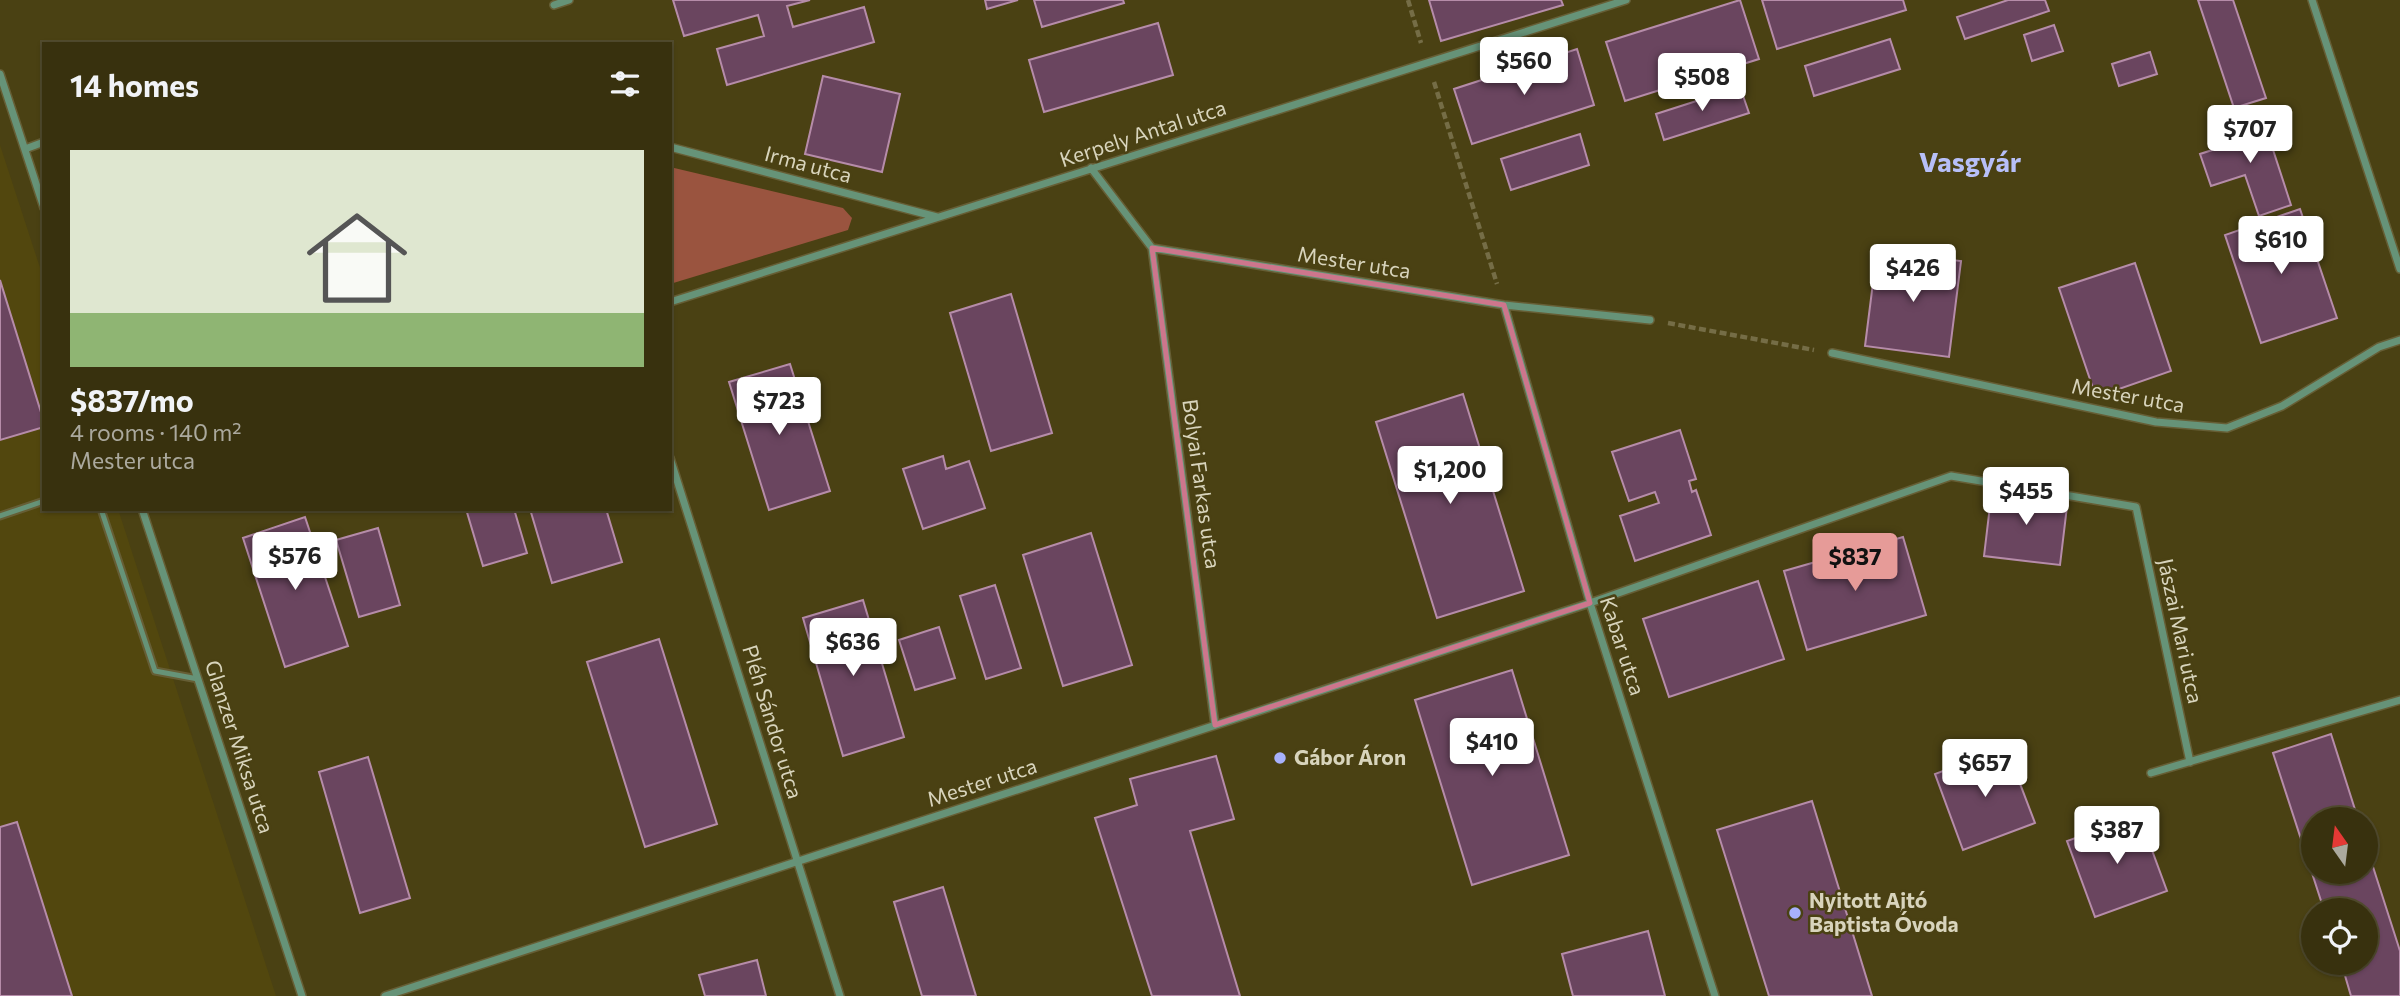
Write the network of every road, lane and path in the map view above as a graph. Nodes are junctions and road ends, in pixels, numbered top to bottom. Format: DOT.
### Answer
graph roads {
  1 [pos="569,0"];
  2 [pos="1408,0"];
  3 [pos="1626,0"];
  4 [pos="2312,0"];
  5 [pos="554,5"];
  6 [pos="1427,62"];
  7 [pos="0,75"];
  8 [pos="42,143"];
  9 [pos="672,148"];
  10 [pos="24,149"];
  11 [pos="1091,168"];
  12 [pos="42,202"];
  13 [pos="938,217"];
  14 [pos="1152,248"];
  15 [pos="2400,270"];
  16 [pos="672,301"];
  17 [pos="1504,305"];
  18 [pos="1650,320"];
  19 [pos="2400,340"];
  20 [pos="1832,353"];
  21 [pos="672,464"];
  22 [pos="42,502"];
  23 [pos="2136,507"];
  24 [pos="102,511"];
  25 [pos="143,511"];
  26 [pos="0,516"];
  27 [pos="1590,603"];
  28 [pos="198,679"];
  29 [pos="2400,700"];
  30 [pos="1215,725"];
  31 [pos="2190,762"];
  32 [pos="2151,773"];
  33 [pos="797,862"];
  34 [pos="302,996"];
  35 [pos="385,996"];
  36 [pos="840,996"];
  37 [pos="1715,996"];
  1 -- 5 [label="street"];
  2 -- 6 [label="path"];
  3 -- 6 [label="street, Kerpely Antal utca"];
  4 -- 15 [label="street"];
  6 -- 11 [label="street, Kerpely Antal utca"];
  6 -- 17 [label="path"];
  7 -- 10 [label="street"];
  8 -- 10 [label="street"];
  9 -- 13 [label="street, Irma utca"];
  10 -- 12 [label="street"];
  11 -- 13 [label="street, Kerpely Antal utca"];
  11 -- 14 [label="street"];
  13 -- 16 [label="street, Kerpely Antal utca"];
  14 -- 17 [label="street, Mester utca"];
  14 -- 30 [label="street, Bolyai Farkas utca"];
  17 -- 18 [label="street, Mester utca"];
  17 -- 27 [label="street, Kabar utca"];
  18 -- 20 [label="path"];
  19 -- 20 [label="street, Mester utca"];
  21 -- 33 [label="street, Pléh Sándor utca"];
  22 -- 26 [label="lane"];
  23 -- 27 [label="street, Mester utca"];
  23 -- 31 [label="street, Jászai Mari utca"];
  24 -- 28 [label="lane"];
  25 -- 28 [label="street, Glanzer Miksa utca"];
  27 -- 30 [label="street, Mester utca"];
  27 -- 37 [label="street, Kabar utca"];
  28 -- 34 [label="street, Glanzer Miksa utca"];
  29 -- 31 [label="street"];
  30 -- 33 [label="street, Mester utca"];
  31 -- 32 [label="street"];
  33 -- 35 [label="street, Mester utca"];
  33 -- 36 [label="street, Pléh Sándor utca"];
}
